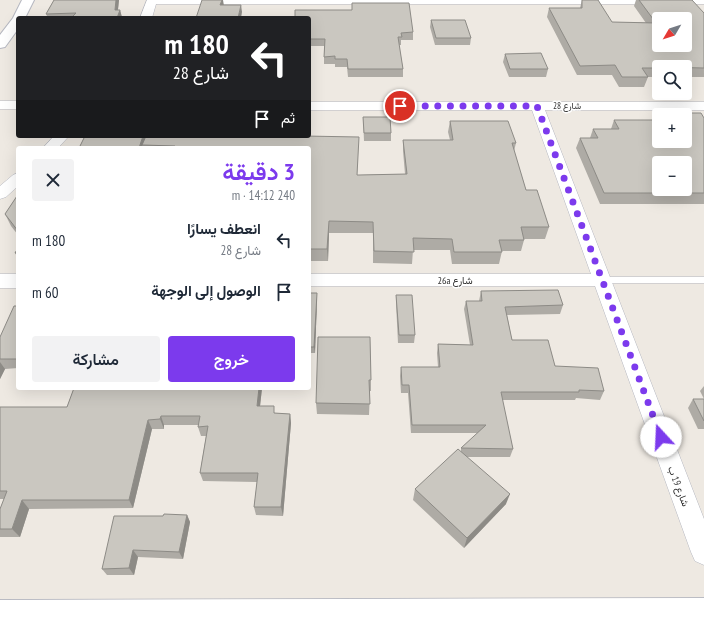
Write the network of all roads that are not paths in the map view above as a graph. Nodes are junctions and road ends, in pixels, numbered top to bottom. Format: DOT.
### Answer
graph roads {
  1 [pos="28,0"];
  2 [pos="152,0"];
  3 [pos="509,0"];
  4 [pos="697,1"];
  5 [pos="20,16"];
  6 [pos="147,16"];
  7 [pos="16,23"];
  8 [pos="0,44"];
  9 [pos="311,106"];
  10 [pos="537,106"];
  11 [pos="704,106"];
  12 [pos="60,138"];
  13 [pos="52,146"];
  14 [pos="16,180"];
  15 [pos="0,194"];
  16 [pos="311,280"];
  17 [pos="602,280"];
  18 [pos="704,280"];
  19 [pos="0,281"];
  20 [pos="16,281"];
  21 [pos="704,552"];
  22 [pos="704,612"];
  23 [pos="0,614"];
  1 -- 5 [label="street"];
  2 -- 3 [label="street"];
  2 -- 6 [label="street"];
  3 -- 4 [label="street"];
  7 -- 8 [label="street"];
  9 -- 10 [label="street, شارع 28"];
  10 -- 11 [label="street, شارع 28"];
  10 -- 17 [label="street, شارع 19 ب"];
  12 -- 13 [label="street"];
  14 -- 15 [label="street"];
  16 -- 17 [label="street, 26a شارع"];
  17 -- 18 [label="lane"];
  17 -- 21 [label="street, شارع 19 ب"];
  19 -- 20 [label="street"];
  22 -- 23 [label="street"];
}
